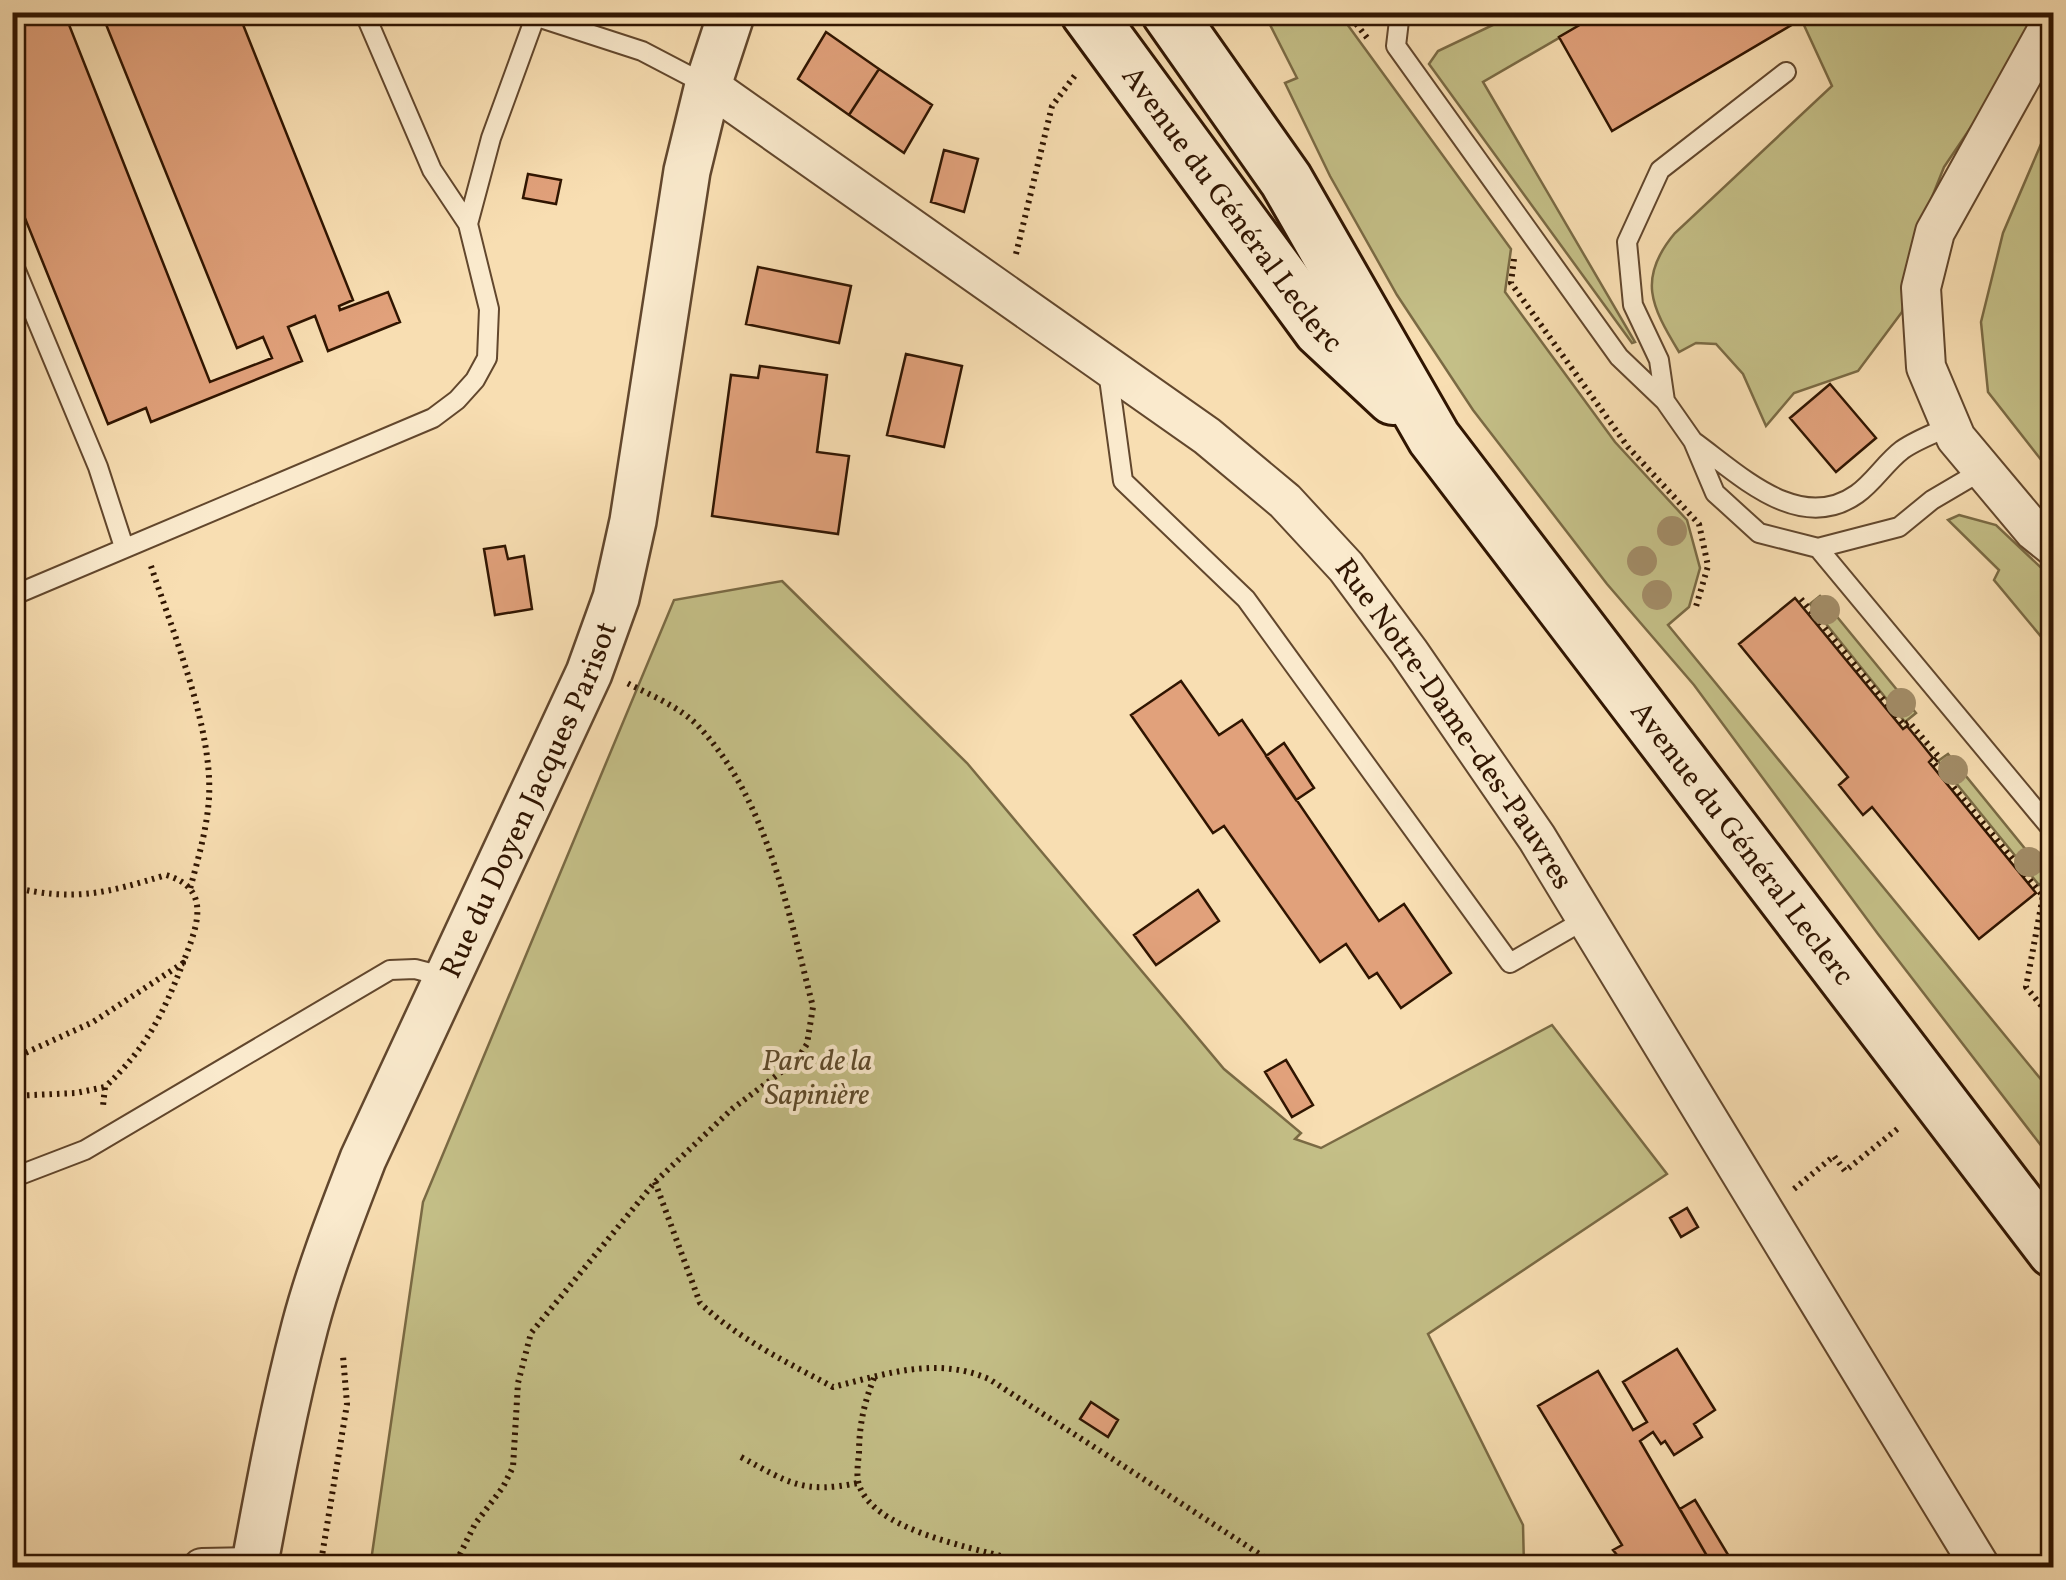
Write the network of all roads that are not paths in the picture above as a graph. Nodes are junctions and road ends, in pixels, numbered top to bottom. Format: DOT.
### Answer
graph roads {
  1 [pos="364,12"];
  2 [pos="732,12"];
  3 [pos="1087,12"];
  4 [pos="1168,12"];
  5 [pos="1400,12"];
  6 [pos="532,14"];
  7 [pos="2054,18"];
  8 [pos="1786,72"];
  9 [pos="708,85"];
  10 [pos="468,224"];
  11 [pos="12,261"];
  12 [pos="1107,366"];
  13 [pos="1665,401"];
  14 [pos="1950,426"];
  15 [pos="1434,438"];
  16 [pos="1694,441"];
  17 [pos="1983,470"];
  18 [pos="133,544"];
  19 [pos="2054,547"];
  20 [pos="1818,548"];
  21 [pos="12,596"];
  22 [pos="2054,832"];
  23 [pos="1586,919"];
  24 [pos="448,977"];
  25 [pos="12,1178"];
  26 [pos="2054,1251"];
  27 [pos="254,1567"];
  28 [pos="202,1568"];
  29 [pos="1981,1568"];
  1 -- 10 [label="lane"];
  2 -- 9 [label="street, Rue du Doyen Jacques Parisot"];
  3 -- 15 [label="main road, Avenue du Général Leclerc"];
  4 -- 15 [label="main road, Avenue du Général Leclerc"];
  5 -- 13 [label="lane"];
  6 -- 9 [label="lane"];
  6 -- 10 [label="lane"];
  7 -- 14 [label="street"];
  8 -- 13 [label="lane"];
  9 -- 12 [label="street, Rue Notre-Dame-des-Pauvres"];
  9 -- 24 [label="street, Rue du Doyen Jacques Parisot"];
  10 -- 18 [label="lane"];
  11 -- 18 [label="lane"];
  12 -- 23 [label="street, Rue Notre-Dame-des-Pauvres"];
  12 -- 23 [label="lane"];
  13 -- 16 [label="lane"];
  14 -- 16 [label="lane"];
  14 -- 17 [label="street"];
  15 -- 26 [label="main road, Avenue du Général Leclerc"];
  16 -- 20 [label="lane"];
  17 -- 19 [label="street"];
  17 -- 20 [label="lane"];
  18 -- 21 [label="lane"];
  20 -- 22 [label="lane"];
  23 -- 29 [label="street, Rue Notre-Dame-des-Pauvres"];
  24 -- 25 [label="lane"];
  24 -- 27 [label="street, Rue du Doyen Jacques Parisot"];
  27 -- 28 [label="street"];
}
